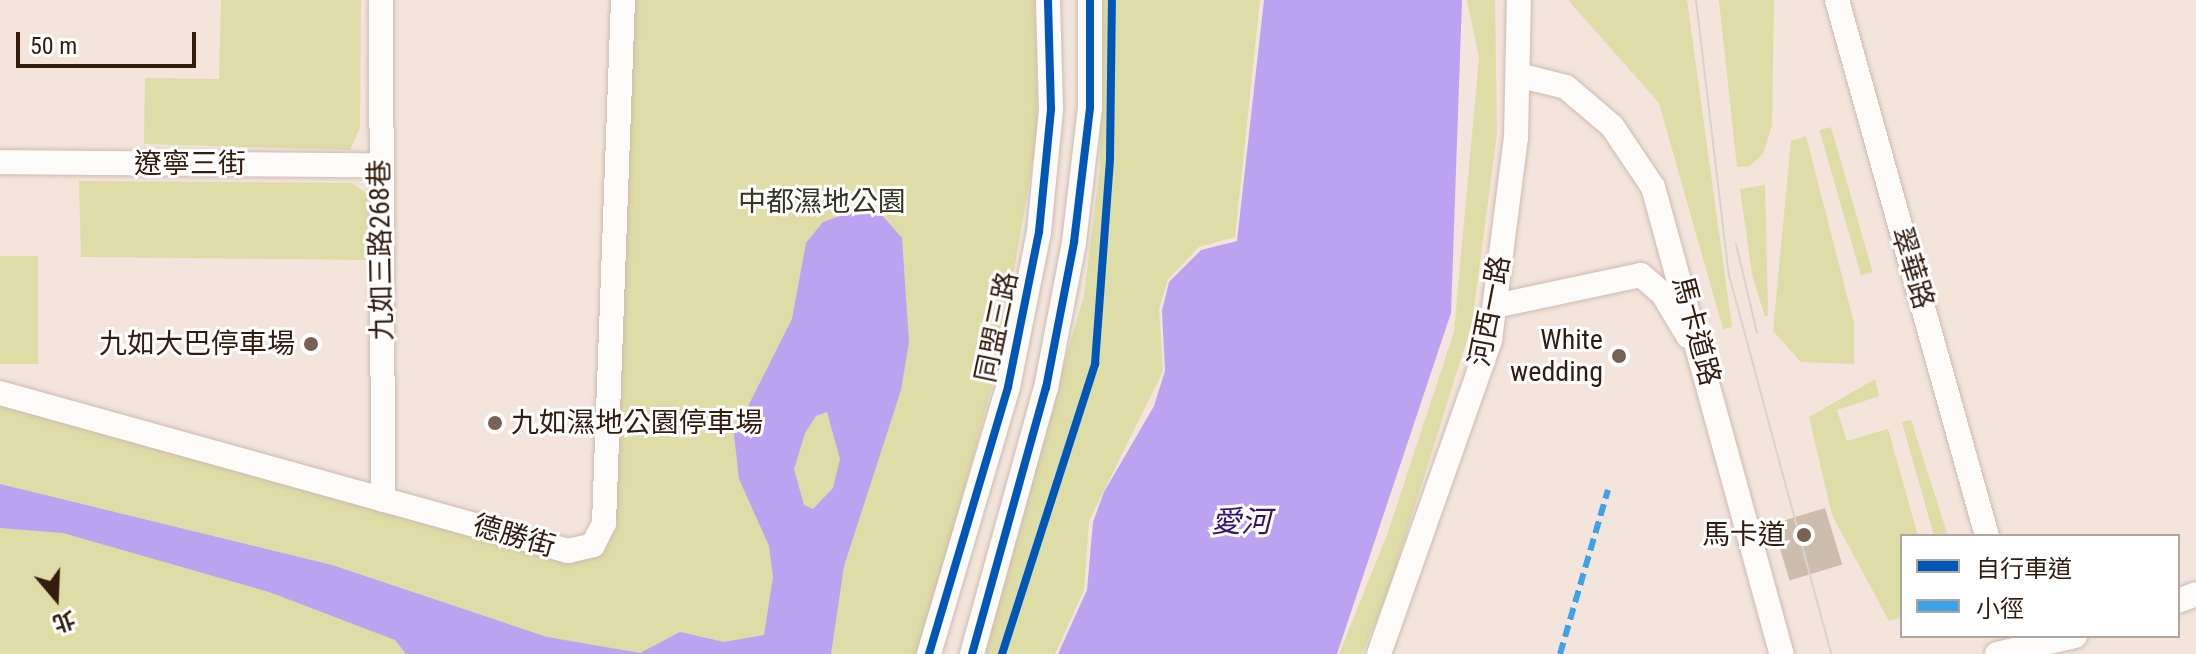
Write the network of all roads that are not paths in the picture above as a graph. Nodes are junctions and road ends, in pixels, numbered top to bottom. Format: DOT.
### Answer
graph roads {
  1 [pos="381,0"];
  2 [pos="623,0"];
  3 [pos="1048,0"];
  4 [pos="1090,0"];
  5 [pos="1519,0"];
  6 [pos="1837,0"];
  7 [pos="1518,75"];
  8 [pos="0,162"];
  9 [pos="379,165"];
  10 [pos="1495,306"];
  11 [pos="1709,377"];
  12 [pos="0,393"];
  13 [pos="383,500"];
  14 [pos="1986,534"];
  15 [pos="2065,638"];
  16 [pos="2013,648"];
  17 [pos="929,654"];
  18 [pos="972,654"];
  19 [pos="1379,654"];
  20 [pos="1782,654"];
  1 -- 9 [label="street, 九如三路268巷"];
  2 -- 13 [label="street, 德勝街"];
  3 -- 17 [label="street, 同盟三路"];
  4 -- 18 [label="street"];
  5 -- 7 [label="street, 河西一路"];
  6 -- 14 [label="street, 翠華路"];
  7 -- 10 [label="street, 河西一路"];
  7 -- 11 [label="street, 馬卡道路"];
  8 -- 9 [label="street, 遼寧三街"];
  9 -- 13 [label="street, 九如三路268巷"];
  10 -- 11 [label="street"];
  10 -- 19 [label="street, 河西一路"];
  11 -- 20 [label="street, 馬卡道路"];
  12 -- 13 [label="street, 德勝街"];
  15 -- 16 [label="street"];
}
